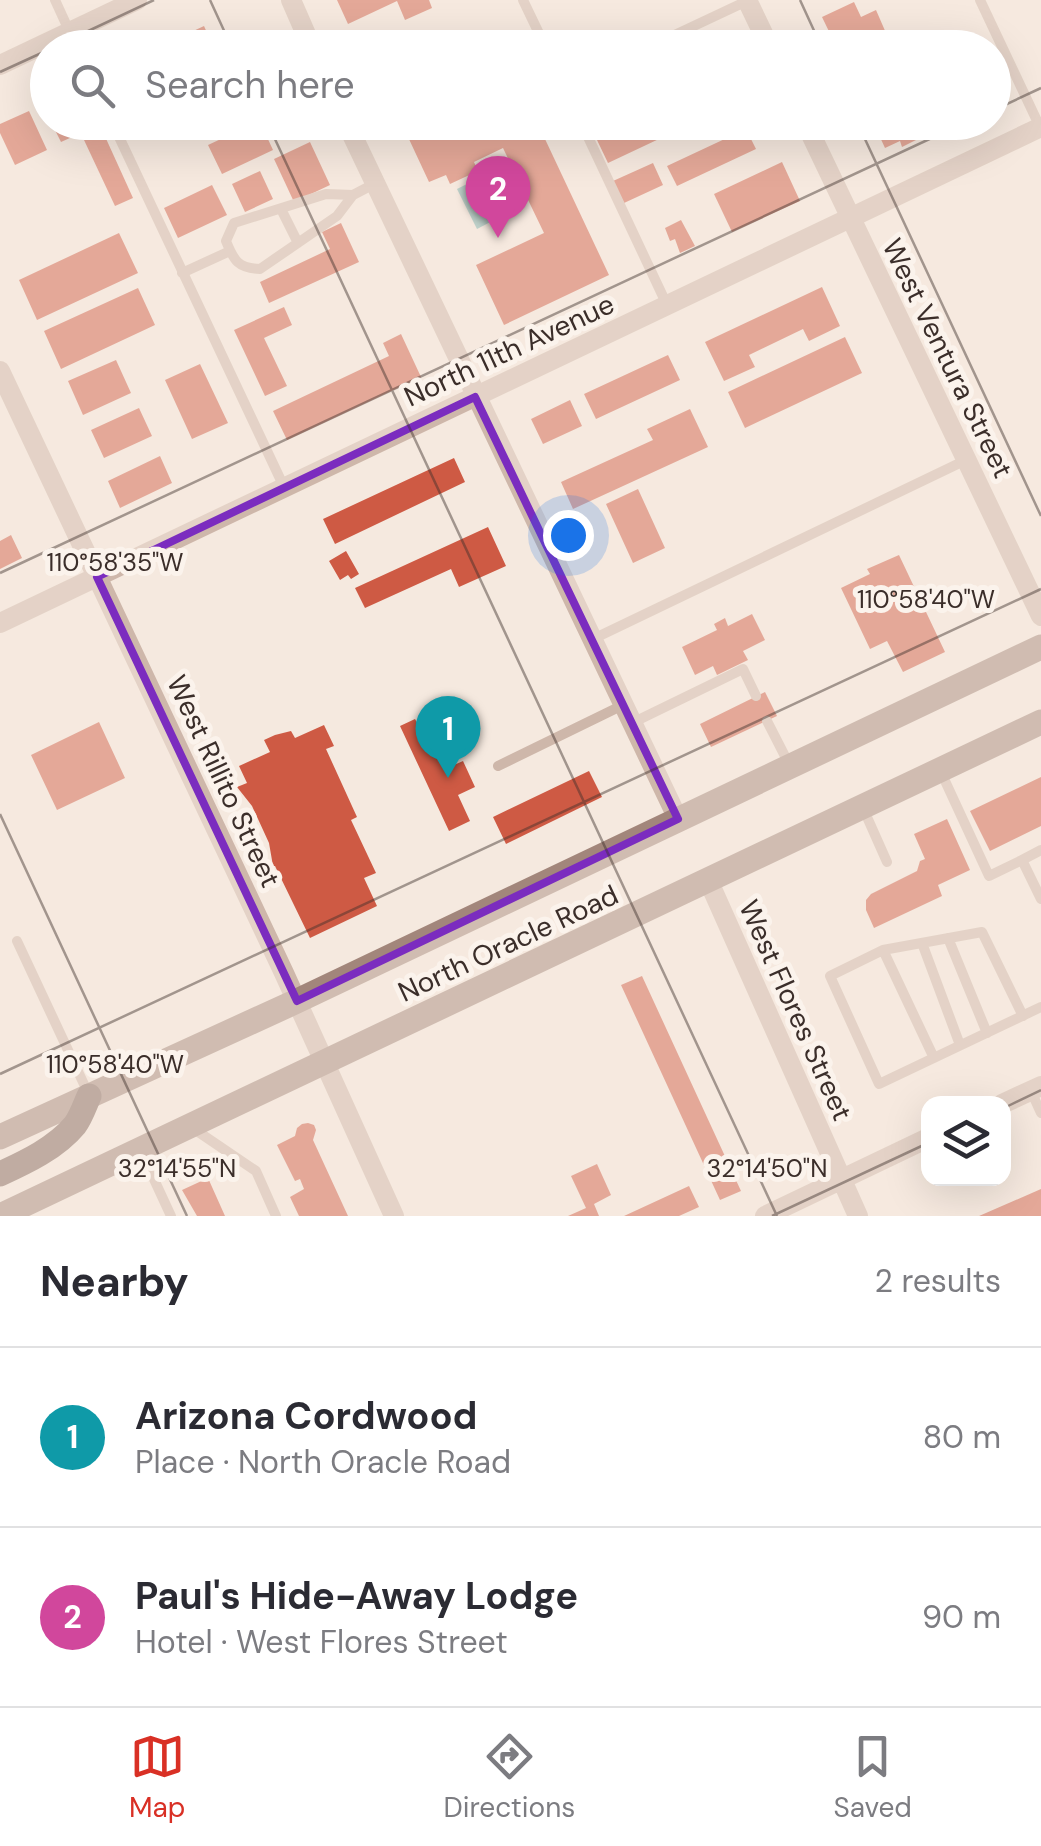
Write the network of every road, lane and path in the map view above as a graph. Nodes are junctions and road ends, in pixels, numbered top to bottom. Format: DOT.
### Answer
graph roads {
  1 [pos="55,0"];
  2 [pos="137,0"];
  3 [pos="290,0"];
  4 [pos="523,0"];
  5 [pos="980,0"];
  6 [pos="747,1"];
  7 [pos="69,30"];
  8 [pos="90,30"];
  9 [pos="304,30"];
  10 [pos="537,30"];
  11 [pos="685,30"];
  12 [pos="761,30"];
  13 [pos="994,30"];
  14 [pos="30,55"];
  15 [pos="0,66"];
  16 [pos="1011,66"];
  17 [pos="1040,127"];
  18 [pos="120,140"];
  19 [pos="354,140"];
  20 [pos="589,140"];
  21 [pos="814,140"];
  22 [pos="374,184"];
  23 [pos="352,195"];
  24 [pos="281,210"];
  25 [pos="851,218"];
  26 [pos="298,243"];
  27 [pos="230,251"];
  28 [pos="182,273"];
  29 [pos="667,306"];
  30 [pos="0,371"];
  31 [pos="475,397"];
  32 [pos="966,460"];
  33 [pos="285,488"];
  34 [pos="97,577"];
  35 [pos="1041,616"];
  36 [pos="0,623"];
  37 [pos="592,639"];
  38 [pos="1041,647"];
  39 [pos="756,696"];
  40 [pos="628,714"];
  41 [pos="767,721"];
  42 [pos="1041,722"];
  43 [pos="498,766"];
  44 [pos="790,766"];
  45 [pos="940,770"];
  46 [pos="863,808"];
  47 [pos="678,819"];
  48 [pos="1041,850"];
  49 [pos="1022,860"];
  50 [pos="887,862"];
  51 [pos="709,882"];
  52 [pos="1041,899"];
  53 [pos="948,938"];
  54 [pos="17,940"];
  55 [pos="922,943"];
  56 [pos="883,950"];
  57 [pos="297,1001"];
  58 [pos="1041,1007"];
  59 [pos="1023,1016"];
  60 [pos="987,1033"];
  61 [pos="960,1046"];
  62 [pos="934,1058"];
  63 [pos="324,1062"];
  64 [pos="1036,1088"];
  65 [pos="89,1096"];
  66 [pos="1011,1100"];
  67 [pos="1041,1113"];
  68 [pos="190,1126"];
  69 [pos="2,1131"];
  70 [pos="921,1141"];
  71 [pos="140,1149"];
  72 [pos="0,1174"];
  73 [pos="841,1178"];
  74 [pos="37,1208"];
  75 [pos="0,1216"];
  76 [pos="170,1216"];
  77 [pos="276,1216"];
  78 [pos="394,1216"];
  79 [pos="765,1216"];
  80 [pos="858,1216"];
  1 -- 7 [label="lane"];
  2 -- 8 [label="street"];
  3 -- 9 [label="street"];
  4 -- 10 [label="lane"];
  5 -- 13 [label="lane"];
  6 -- 11 [label="lane"];
  6 -- 12 [label="street"];
  14 -- 15 [label="street"];
  16 -- 17 [label="lane"];
  17 -- 25 [label="street, North 11th Avenue"];
  18 -- 28 [label="lane"];
  19 -- 22 [label="street"];
  20 -- 29 [label="lane"];
  21 -- 25 [label="street, West Ventura Street"];
  22 -- 23 [label="lane"];
  22 -- 31 [label="street"];
  23 -- 24 [label="lane"];
  23 -- 26 [label="lane"];
  24 -- 26 [label="lane"];
  24 -- 27 [label="lane"];
  25 -- 29 [label="street, North 11th Avenue"];
  25 -- 32 [label="street, West Ventura Street"];
  26 -- 27 [label="lane"];
  27 -- 28 [label="lane"];
  28 -- 33 [label="lane"];
  29 -- 31 [label="street, North 11th Avenue"];
  30 -- 34 [label="street, West Rillito Street"];
  31 -- 33 [label="street, North 11th Avenue"];
  31 -- 37 [label="street"];
  32 -- 35 [label="street, West Ventura Street"];
  32 -- 37 [label="lane"];
  33 -- 34 [label="street, North 11th Avenue"];
  34 -- 36 [label="street, North 11th Avenue"];
  34 -- 57 [label="street, West Rillito Street"];
  37 -- 40 [label="street"];
  38 -- 44 [label="main road, North Oracle Road"];
  39 -- 40 [label="lane"];
  40 -- 43 [label="lane"];
  40 -- 47 [label="street"];
  41 -- 44 [label="lane"];
  42 -- 45 [label="main road, North Oracle Road"];
  44 -- 47 [label="main road, North Oracle Road"];
  45 -- 46 [label="main road, North Oracle Road"];
  45 -- 49 [label="lane"];
  46 -- 50 [label="lane"];
  46 -- 51 [label="main road, North Oracle Road"];
  47 -- 57 [label="main road, North Oracle Road"];
  48 -- 49 [label="lane"];
  49 -- 52 [label="lane"];
  51 -- 63 [label="main road, North Oracle Road"];
  51 -- 73 [label="street, West Flores Street"];
  53 -- 55 [label="lane"];
  53 -- 59 [label="lane"];
  53 -- 60 [label="lane"];
  54 -- 65 [label="lane"];
  55 -- 56 [label="lane"];
  55 -- 61 [label="lane"];
  56 -- 62 [label="lane"];
  56 -- 62 [label="lane"];
  57 -- 63 [label="street, West Rillito Street"];
  57 -- 65 [label="main road, North Oracle Road"];
  58 -- 59 [label="lane"];
  59 -- 60 [label="lane"];
  60 -- 61 [label="lane"];
  61 -- 62 [label="lane"];
  63 -- 68 [label="main road, North Oracle Road"];
  63 -- 78 [label="street, West Rillito Street"];
  64 -- 66 [label="street"];
  64 -- 67 [label="lane"];
  65 -- 69 [label="main road, North Oracle Road"];
  65 -- 72 [label="main road"];
  68 -- 71 [label="main road, North Oracle Road"];
  68 -- 77 [label="lane"];
  70 -- 73 [label="street"];
  71 -- 74 [label="main road, North Oracle Road"];
  71 -- 76 [label="lane"];
  73 -- 79 [label="street"];
  73 -- 80 [label="street, West Flores Street"];
  74 -- 75 [label="main road, North Oracle Road"];
}
